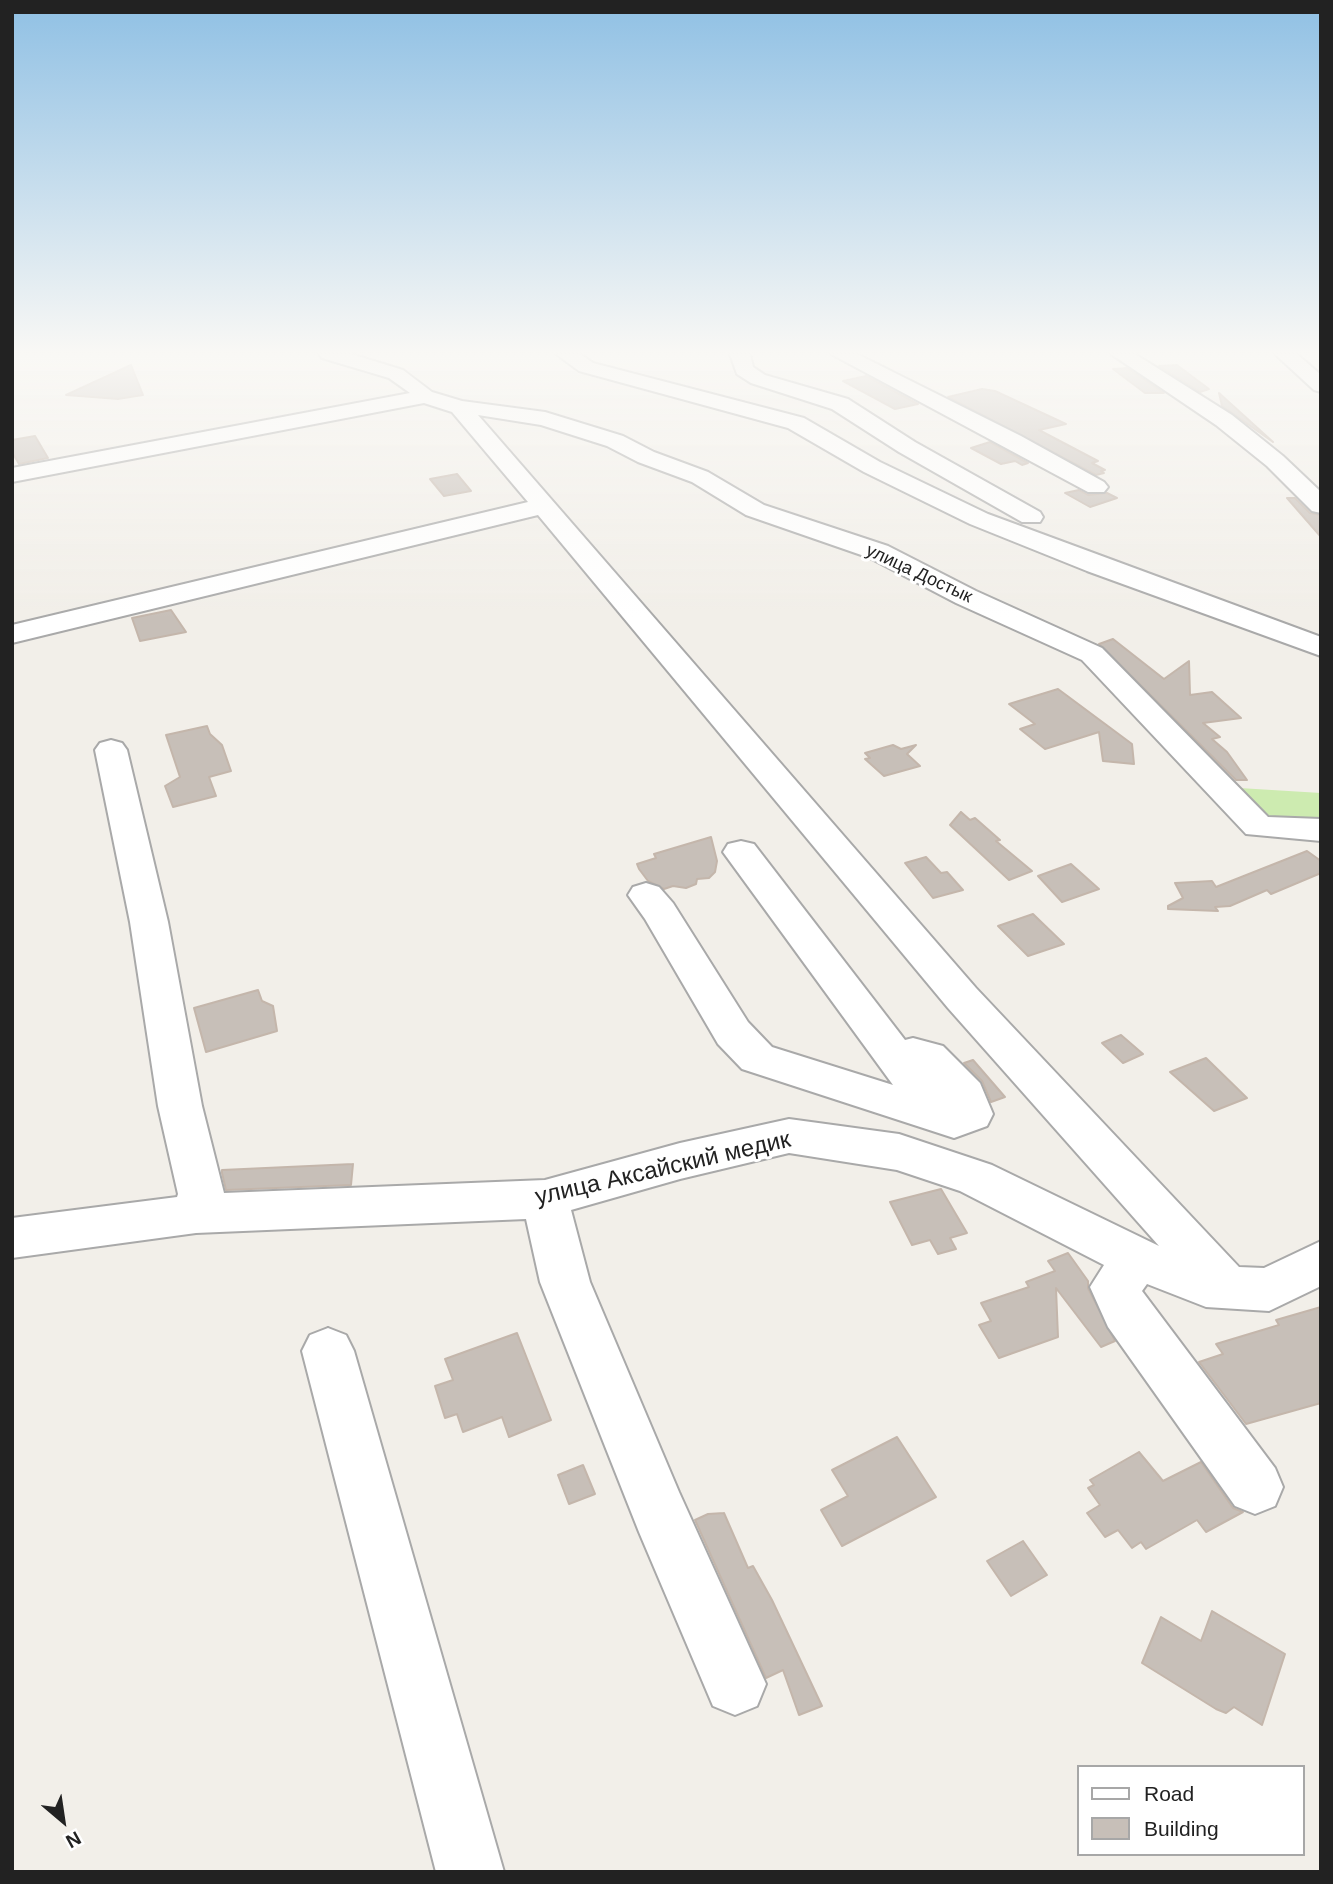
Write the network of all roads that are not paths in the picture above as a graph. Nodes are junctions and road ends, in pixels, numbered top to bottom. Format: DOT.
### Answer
graph roads {
  1 [pos="185,442"];
  2 [pos="489,442"];
  3 [pos="617,442"];
  4 [pos="829,442"];
  5 [pos="899,442"];
  6 [pos="1015,442"];
  7 [pos="1251,442"];
  8 [pos="12,475"];
  9 [pos="1096,487"];
  10 [pos="543,506"];
  11 [pos="1321,506"];
  12 [pos="1082,558"];
  13 [pos="12,634"];
  14 [pos="1321,648"];
  15 [pos="111,750"];
  16 [pos="1321,830"];
  17 [pos="741,852"];
  18 [pos="646,895"];
  19 [pos="954,1121"];
  20 [pos="952,1169"];
  21 [pos="545,1199"];
  22 [pos="196,1214"];
  23 [pos="12,1238"];
  24 [pos="1142,1261"];
  25 [pos="1321,1262"];
  26 [pos="1228,1289"];
  27 [pos="328,1351"];
  28 [pos="1255,1487"];
  29 [pos="735,1684"];
  30 [pos="471,1872"];
  1 -- 8 [label="street"];
  2 -- 10 [label="street"];
  3 -- 16 [label="street, улица Достык"];
  4 -- 12 [label="street"];
  5 -- 12 [label="street"];
  6 -- 9 [label="street"];
  7 -- 11 [label="street"];
  10 -- 13 [label="street"];
  10 -- 26 [label="street"];
  12 -- 14 [label="street"];
  15 -- 22 [label="street"];
  17 -- 19 [label="street"];
  18 -- 19 [label="street"];
  19 -- 20 [label="street"];
  20 -- 21 [label="street, улица Аксайский медик"];
  20 -- 24 [label="street, улица Аксайский медик"];
  21 -- 22 [label="street, улица Аксайский медик"];
  21 -- 29 [label="street"];
  22 -- 23 [label="street, улица Аксайский медик"];
  24 -- 26 [label="street, улица Аксайский медик"];
  24 -- 28 [label="street"];
  25 -- 26 [label="street, улица Аксайский медик"];
  27 -- 30 [label="street"];
}
